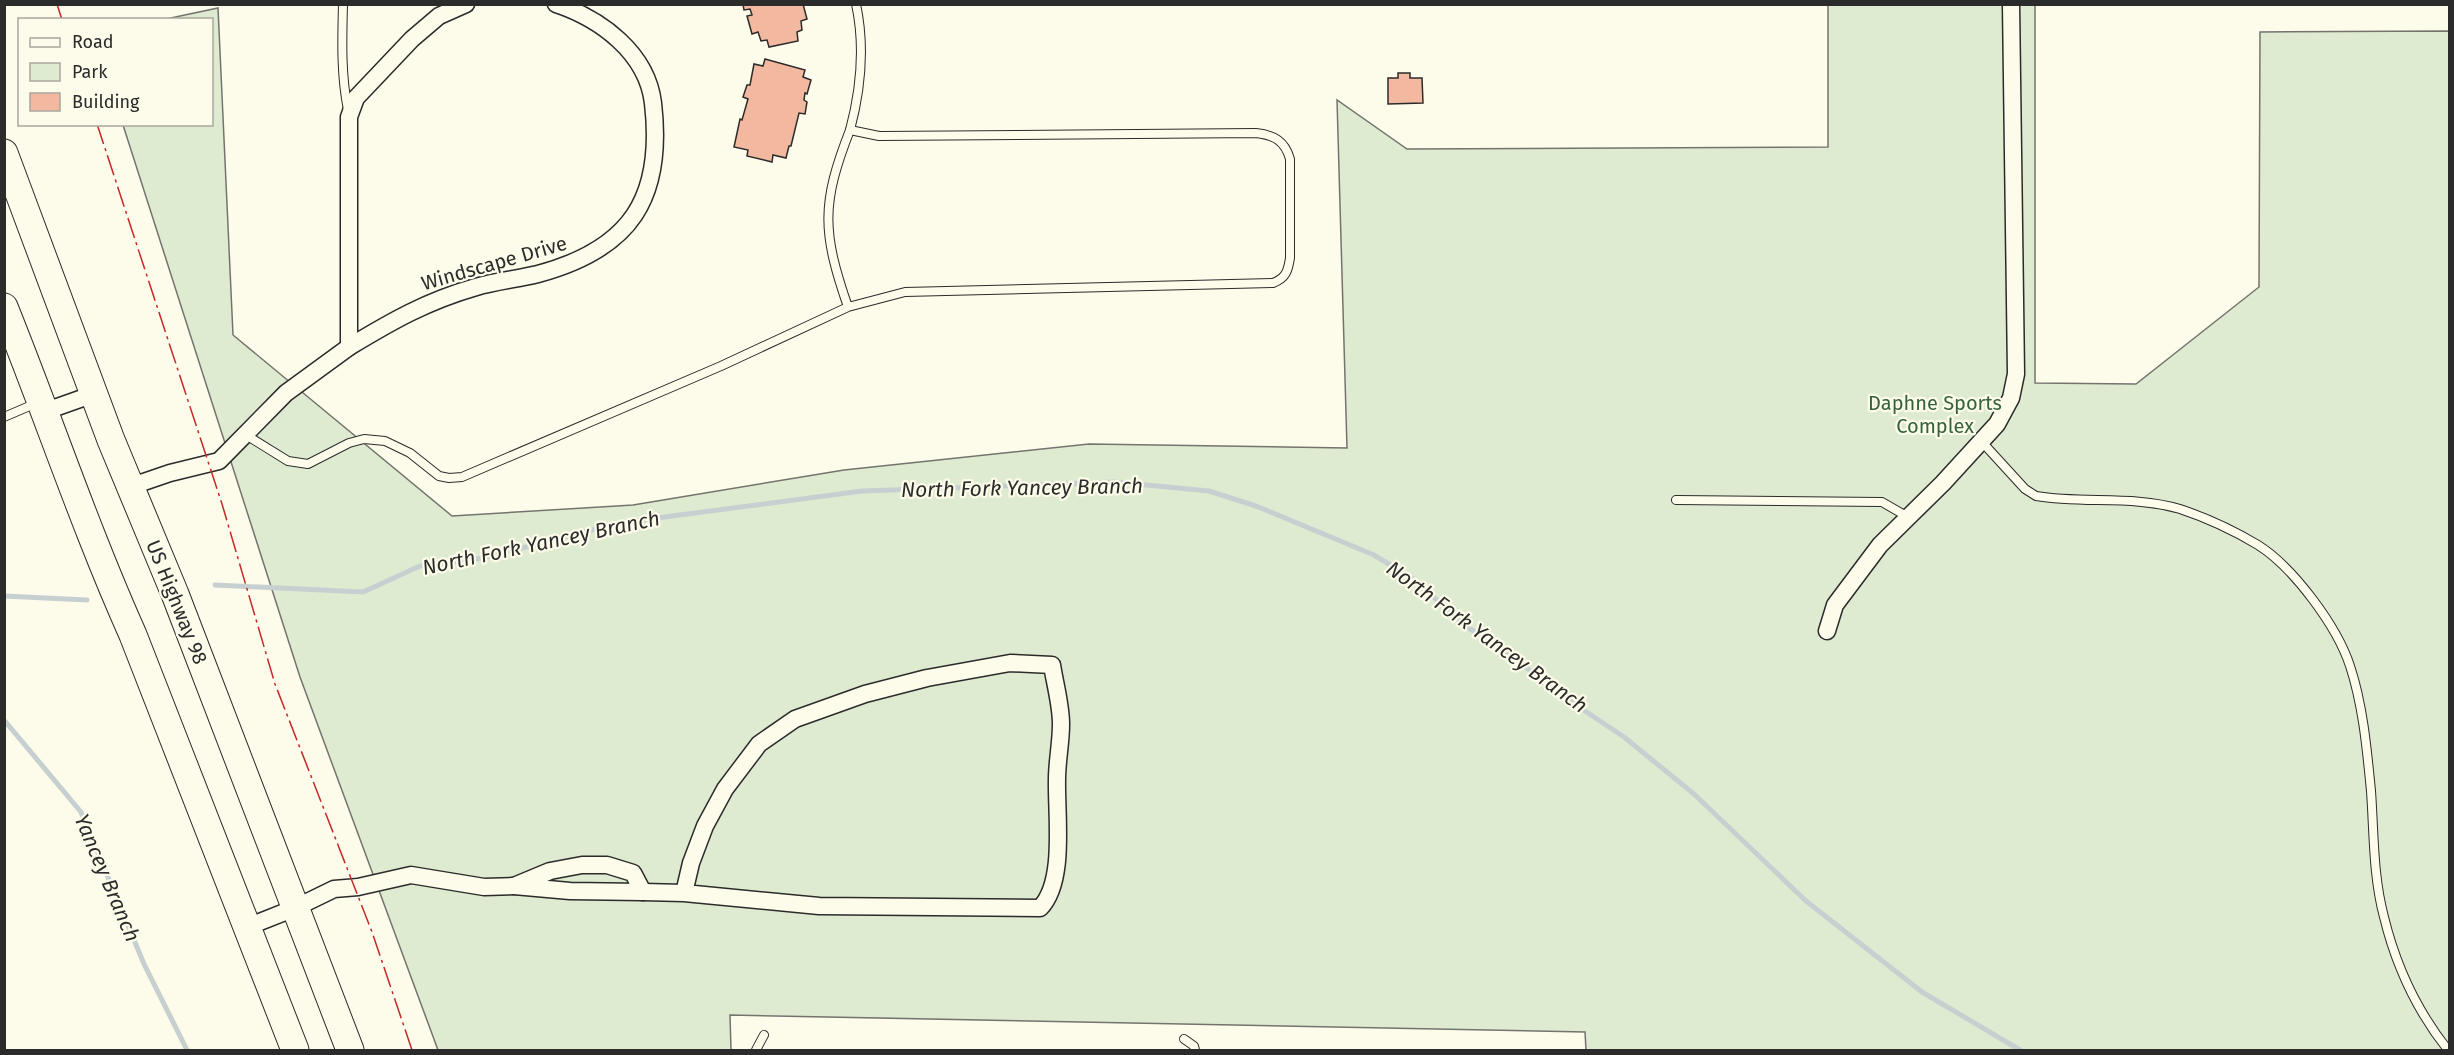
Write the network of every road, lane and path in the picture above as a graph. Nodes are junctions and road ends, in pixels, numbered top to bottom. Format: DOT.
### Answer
graph roads {
  1 [pos="343,4"];
  2 [pos="466,4"];
  3 [pos="556,4"];
  4 [pos="856,4"];
  5 [pos="2011,4"];
  6 [pos="349,117"];
  7 [pos="850,130"];
  8 [pos="4,153"];
  9 [pos="4,307"];
  10 [pos="848,307"];
  11 [pos="349,346"];
  12 [pos="94,394"];
  13 [pos="44,406"];
  14 [pos="4,417"];
  15 [pos="246,435"];
  16 [pos="1982,442"];
  17 [pos="129,487"];
  18 [pos="1676,500"];
  19 [pos="1908,517"];
  20 [pos="1827,631"];
  21 [pos="514,886"];
  22 [pos="643,892"];
  23 [pos="684,893"];
  24 [pos="295,908"];
  25 [pos="247,927"];
  26 [pos="764,1035"];
  27 [pos="1184,1039"];
  28 [pos="295,1050"];
  29 [pos="351,1050"];
  30 [pos="756,1050"];
  31 [pos="1195,1050"];
  32 [pos="2448,1050"];
  1 -- 6 [label="lane"];
  2 -- 6 [label="street"];
  3 -- 11 [label="street, Windscape Drive"];
  4 -- 7 [label="lane"];
  5 -- 16 [label="street"];
  6 -- 11 [label="street"];
  7 -- 10 [label="lane"];
  7 -- 10 [label="lane"];
  8 -- 12 [label="main road, US Highway 98"];
  9 -- 13 [label="main road"];
  10 -- 15 [label="lane"];
  11 -- 15 [label="street, Windscape Drive"];
  12 -- 13 [label="street"];
  12 -- 17 [label="main road, US Highway 98"];
  13 -- 14 [label="lane"];
  13 -- 25 [label="main road"];
  15 -- 17 [label="street, Windscape Drive"];
  16 -- 19 [label="street"];
  16 -- 32 [label="lane"];
  17 -- 24 [label="main road, US Highway 98"];
  18 -- 19 [label="lane"];
  19 -- 20 [label="street"];
  21 -- 22 [label="street"];
  21 -- 22 [label="street"];
  21 -- 24 [label="street"];
  22 -- 23 [label="street"];
  23 -- 23 [label="street"];
  24 -- 25 [label="street"];
  24 -- 29 [label="main road, US Highway 98"];
  25 -- 28 [label="main road"];
  26 -- 30 [label="lane"];
  27 -- 31 [label="lane"];
}
